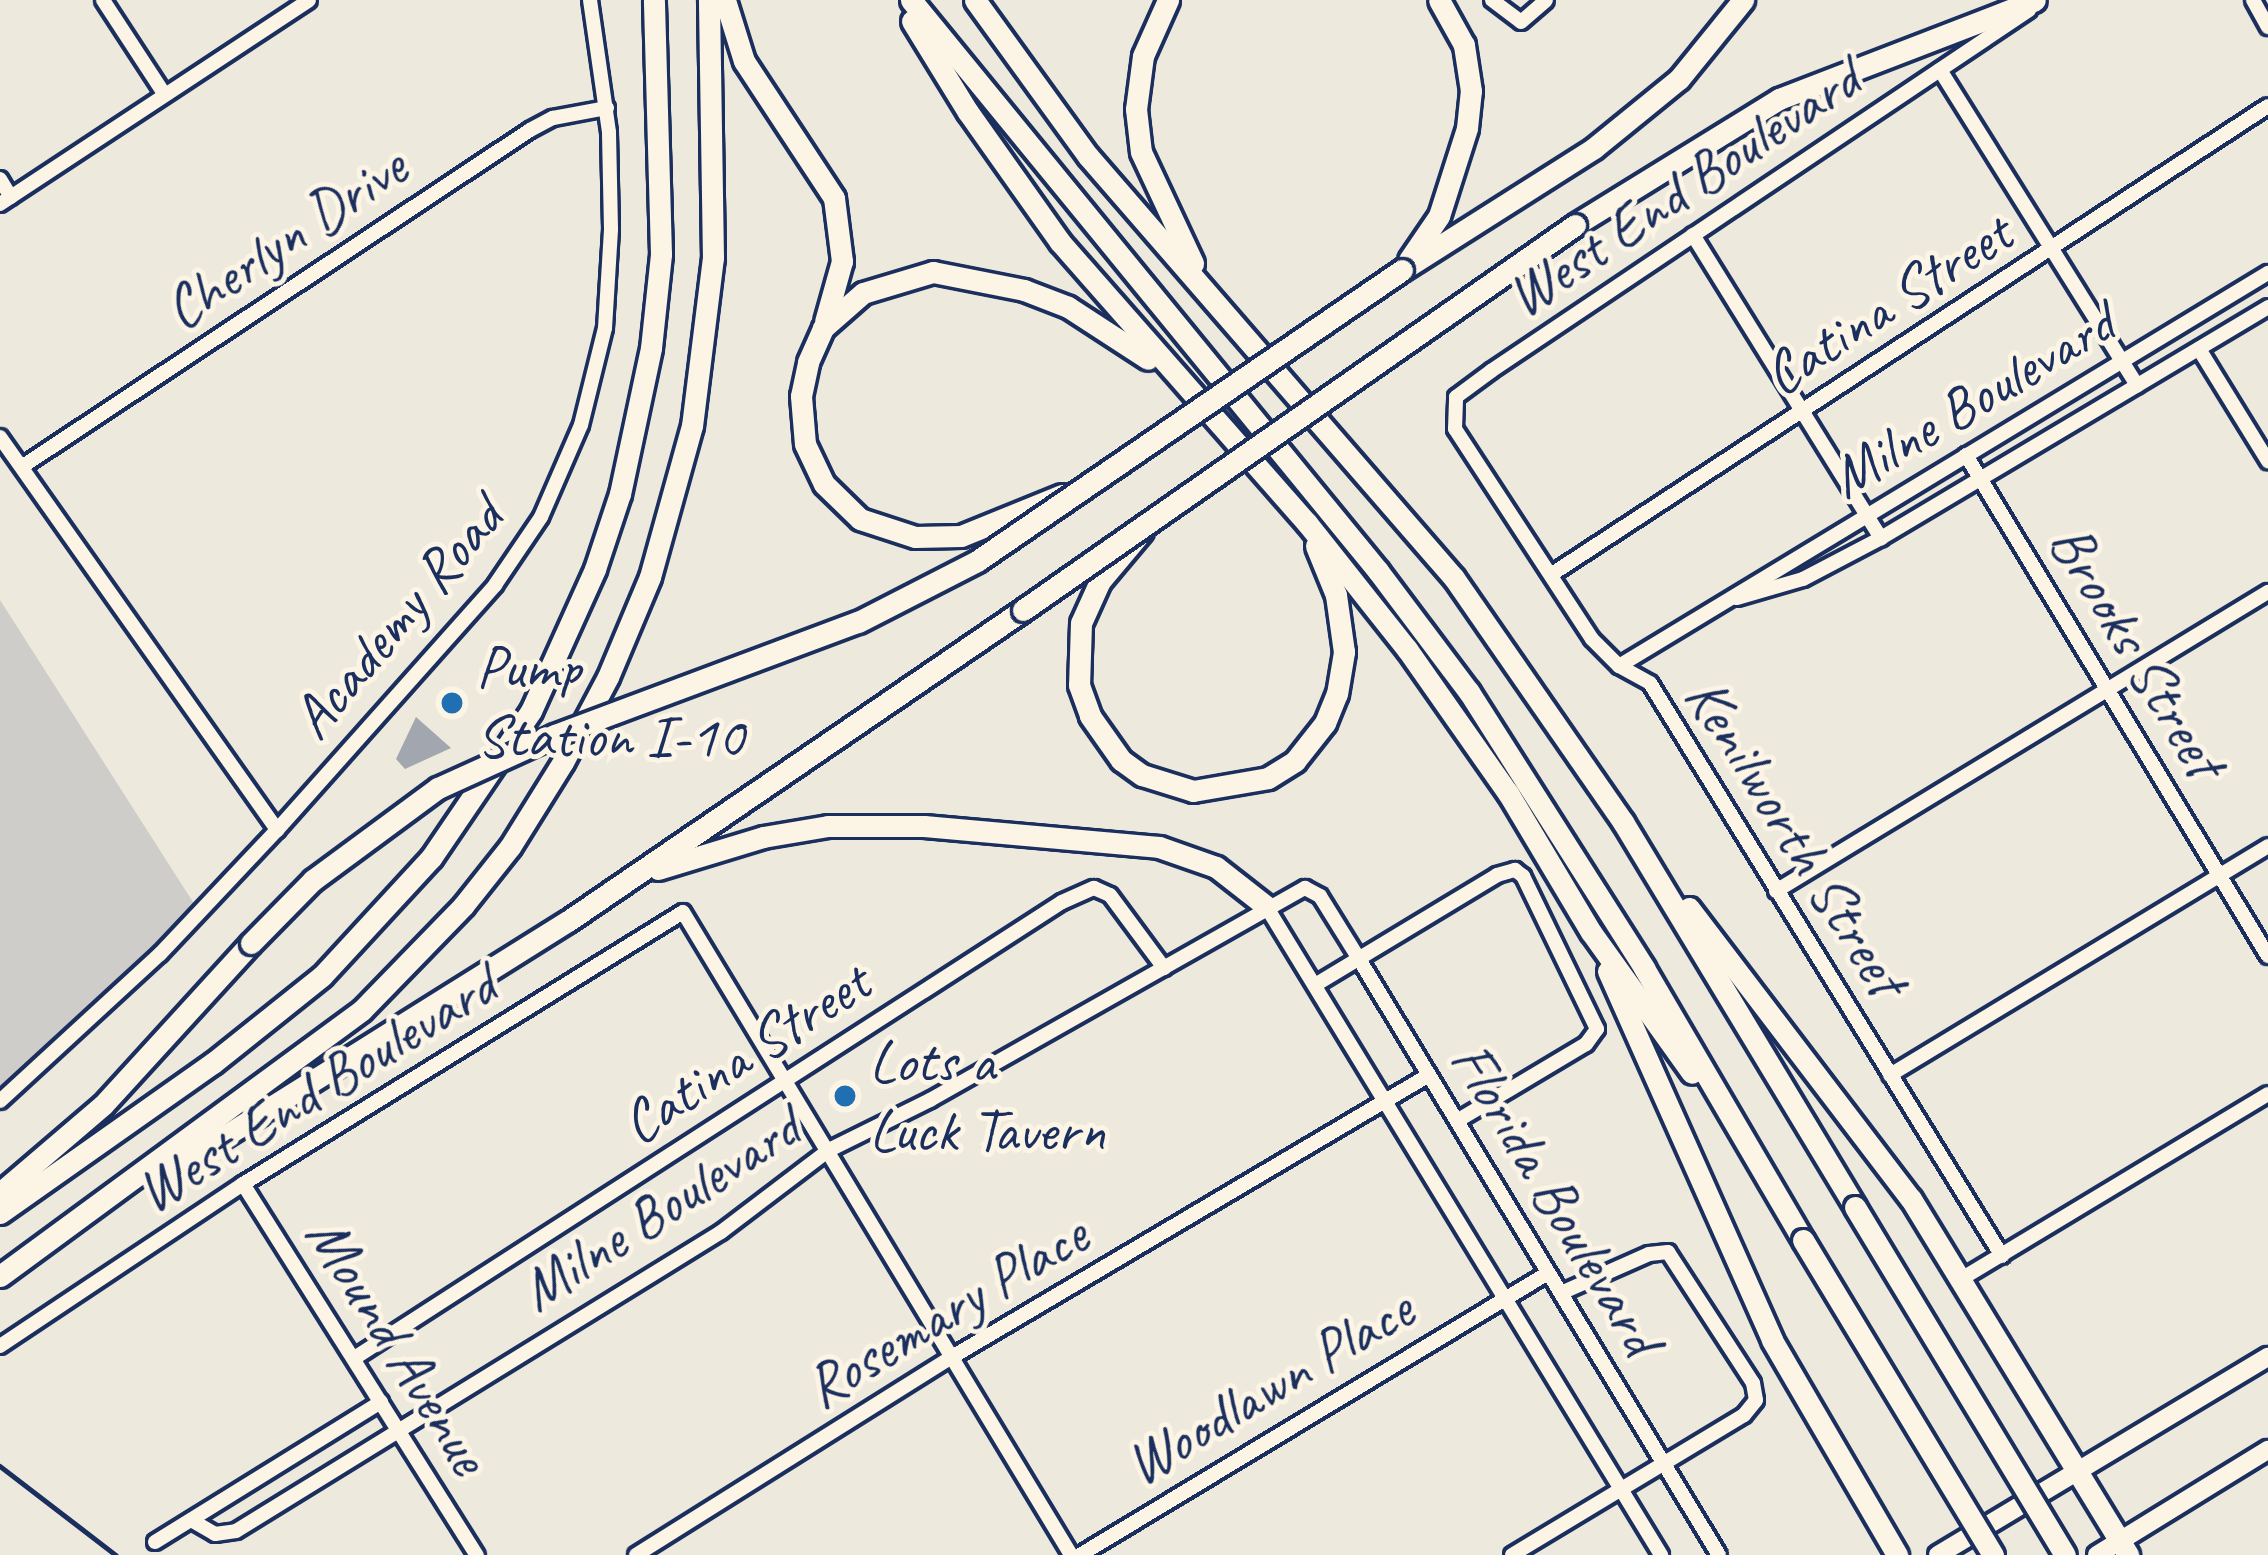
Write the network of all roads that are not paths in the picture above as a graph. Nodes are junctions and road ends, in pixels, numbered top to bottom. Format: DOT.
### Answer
graph roads {
  1 [pos="103,0"];
  2 [pos="309,0"];
  3 [pos="590,0"];
  4 [pos="654,0"];
  5 [pos="709,0"];
  6 [pos="725,0"];
  7 [pos="899,0"];
  8 [pos="911,0"];
  9 [pos="975,0"];
  10 [pos="1168,0"];
  11 [pos="1439,0"];
  12 [pos="1492,0"];
  13 [pos="1546,0"];
  14 [pos="1743,0"];
  15 [pos="2039,0"];
  16 [pos="2253,0"];
  17 [pos="2268,27"];
  18 [pos="1940,70"];
  19 [pos="165,95"];
  20 [pos="2268,106"];
  21 [pos="607,109"];
  22 [pos="0,179"];
  23 [pos="6,201"];
  24 [pos="1693,236"];
  25 [pos="2054,249"];
  26 [pos="1402,270"];
  27 [pos="2268,273"];
  28 [pos="2268,308"];
  29 [pos="1221,310"];
  30 [pos="824,328"];
  31 [pos="2199,349"];
  32 [pos="2122,361"];
  33 [pos="1491,370"];
  34 [pos="2137,385"];
  35 [pos="1195,397"];
  36 [pos="1804,411"];
  37 [pos="0,437"];
  38 [pos="1966,454"];
  39 [pos="2268,461"];
  40 [pos="23,466"];
  41 [pos="1981,479"];
  42 [pos="1090,482"];
  43 [pos="1868,516"];
  44 [pos="1307,523"];
  45 [pos="1144,528"];
  46 [pos="1881,538"];
  47 [pos="1552,574"];
  48 [pos="2268,592"];
  49 [pos="1721,602"];
  50 [pos="1619,666"];
  51 [pos="2108,687"];
  52 [pos="1623,822"];
  53 [pos="277,830"];
  54 [pos="2268,846"];
  55 [pos="2219,875"];
  56 [pos="629,880"];
  57 [pos="1312,890"];
  58 [pos="1776,891"];
  59 [pos="1266,906"];
  60 [pos="1591,932"];
  61 [pos="2268,956"];
  62 [pos="1359,958"];
  63 [pos="1164,968"];
  64 [pos="1315,985"];
  65 [pos="1429,1075"];
  66 [pos="1890,1076"];
  67 [pos="785,1081"];
  68 [pos="2268,1094"];
  69 [pos="1386,1099"];
  70 [pos="0,1101"];
  71 [pos="1456,1121"];
  72 [pos="829,1150"];
  73 [pos="1763,1174"];
  74 [pos="243,1184"];
  75 [pos="0,1193"];
  76 [pos="0,1213"];
  77 [pos="2002,1256"];
  78 [pos="7,1271"];
  79 [pos="1548,1273"];
  80 [pos="1963,1278"];
  81 [pos="1561,1293"];
  82 [pos="1505,1297"];
  83 [pos="0,1346"];
  84 [pos="356,1357"];
  85 [pos="952,1357"];
  86 [pos="2268,1357"];
  87 [pos="381,1402"];
  88 [pos="398,1429"];
  89 [pos="2268,1450"];
  90 [pos="1664,1463"];
  91 [pos="2079,1474"];
  92 [pos="1622,1489"];
  93 [pos="191,1520"];
  94 [pos="155,1542"];
  95 [pos="2125,1547"];
  96 [pos="477,1555"];
  97 [pos="636,1555"];
  98 [pos="1075,1555"];
  99 [pos="1512,1555"];
  100 [pos="1661,1555"];
  101 [pos="1719,1555"];
  102 [pos="1898,1555"];
  103 [pos="1938,1555"];
  104 [pos="1993,1555"];
  105 [pos="2065,1555"];
  106 [pos="2097,1555"];
  1 -- 19 [label="street"];
  2 -- 19 [label="street"];
  3 -- 21 [label="street, Academy Road"];
  4 -- 76 [label="highway"];
  5 -- 78 [label="highway"];
  6 -- 30 [label="highway"];
  7 -- 35 [label="highway"];
  8 -- 73 [label="highway"];
  9 -- 29 [label="highway"];
  10 -- 29 [label="highway"];
  11 -- 26 [label="highway"];
  12 -- 13 [label="street"];
  14 -- 26 [label="highway"];
  15 -- 18 [label="street, West End Boulevard"];
  15 -- 45 [label="highway, bridge"];
  16 -- 17 [label="street"];
  18 -- 24 [label="street, West End Boulevard"];
  18 -- 25 [label="street"];
  19 -- 23 [label="street"];
  20 -- 25 [label="street, Catina Street"];
  21 -- 40 [label="street, Cherlyn Drive"];
  21 -- 53 [label="street, Academy Road"];
  22 -- 23 [label="street"];
  24 -- 33 [label="street, West End Boulevard"];
  24 -- 36 [label="street"];
  25 -- 32 [label="street"];
  25 -- 36 [label="street, Catina Street"];
  26 -- 42 [label="highway, bridge"];
  27 -- 32 [label="street, Milne Boulevard"];
  28 -- 31 [label="street, Milne Boulevard"];
  29 -- 52 [label="highway"];
  30 -- 35 [label="highway"];
  30 -- 42 [label="highway, bridge"];
  31 -- 34 [label="street, Milne Boulevard"];
  31 -- 39 [label="street"];
  32 -- 34 [label="street"];
  32 -- 38 [label="street, Milne Boulevard"];
  33 -- 47 [label="street, Kenilworth Street"];
  34 -- 41 [label="street, Milne Boulevard"];
  35 -- 44 [label="highway"];
  36 -- 43 [label="street"];
  36 -- 47 [label="street, Catina Street"];
  37 -- 40 [label="street"];
  38 -- 41 [label="street, Brooks Street"];
  38 -- 43 [label="street, Milne Boulevard"];
  40 -- 53 [label="street"];
  41 -- 46 [label="street, Milne Boulevard"];
  41 -- 51 [label="street, Brooks Street"];
  42 -- 75 [label="highway, bridge"];
  43 -- 46 [label="street"];
  43 -- 49 [label="street, Milne Boulevard"];
  44 -- 45 [label="highway"];
  44 -- 60 [label="highway"];
  45 -- 56 [label="highway, bridge"];
  46 -- 49 [label="street, Milne Boulevard"];
  47 -- 50 [label="street, Kenilworth Street"];
  48 -- 51 [label="street"];
  49 -- 50 [label="street, Milne Boulevard"];
  50 -- 58 [label="street, Kenilworth Street"];
  51 -- 55 [label="street, Brooks Street"];
  51 -- 58 [label="street"];
  52 -- 80 [label="highway"];
  52 -- 105 [label="highway, bridge"];
  53 -- 70 [label="street, Academy Road"];
  54 -- 55 [label="street"];
  55 -- 61 [label="street, Brooks Street"];
  55 -- 66 [label="street"];
  56 -- 59 [label="highway"];
  56 -- 78 [label="highway"];
  57 -- 59 [label="street, Milne Boulevard"];
  57 -- 62 [label="street, Florida Boulevard"];
  58 -- 66 [label="street, Kenilworth Street"];
  59 -- 63 [label="street, Milne Boulevard"];
  59 -- 64 [label="street, Florida Boulevard"];
  60 -- 73 [label="highway"];
  60 -- 102 [label="highway"];
  62 -- 64 [label="street"];
  62 -- 65 [label="street, Florida Boulevard"];
  62 -- 71 [label="street"];
  63 -- 67 [label="street, Catina Street"];
  63 -- 72 [label="street, Milne Boulevard"];
  64 -- 69 [label="street, Florida Boulevard"];
  65 -- 69 [label="street, Rosemary Place"];
  65 -- 71 [label="street, Florida Boulevard"];
  66 -- 77 [label="street, Kenilworth Street"];
  67 -- 72 [label="street"];
  67 -- 74 [label="street, West End Boulevard"];
  67 -- 84 [label="street, Catina Street"];
  68 -- 77 [label="street"];
  69 -- 82 [label="street, Florida Boulevard"];
  69 -- 85 [label="street, Rosemary Place"];
  71 -- 79 [label="street, Florida Boulevard"];
  72 -- 85 [label="street"];
  72 -- 88 [label="street, Milne Boulevard"];
  73 -- 104 [label="highway, bridge"];
  74 -- 83 [label="street, West End Boulevard"];
  74 -- 84 [label="street, Mound Avenue"];
  77 -- 80 [label="street"];
  79 -- 81 [label="street, Florida Boulevard"];
  79 -- 82 [label="street, Woodlawn Place"];
  80 -- 91 [label="highway"];
  81 -- 90 [label="street, Florida Boulevard"];
  81 -- 90 [label="street"];
  82 -- 92 [label="street, Florida Boulevard"];
  82 -- 98 [label="street, Woodlawn Place"];
  84 -- 87 [label="street, Mound Avenue"];
  85 -- 97 [label="street, Rosemary Place"];
  85 -- 98 [label="street"];
  86 -- 91 [label="main road"];
  87 -- 88 [label="street, Mound Avenue"];
  87 -- 93 [label="street"];
  88 -- 93 [label="street, Milne Boulevard"];
  88 -- 96 [label="street, Mound Avenue"];
  89 -- 95 [label="main road"];
  90 -- 92 [label="street"];
  90 -- 101 [label="street, Florida Boulevard"];
  91 -- 95 [label="highway"];
  91 -- 103 [label="main road"];
  92 -- 99 [label="street"];
  92 -- 100 [label="street, Florida Boulevard"];
  93 -- 94 [label="street"];
  95 -- 106 [label="main road"];
}
